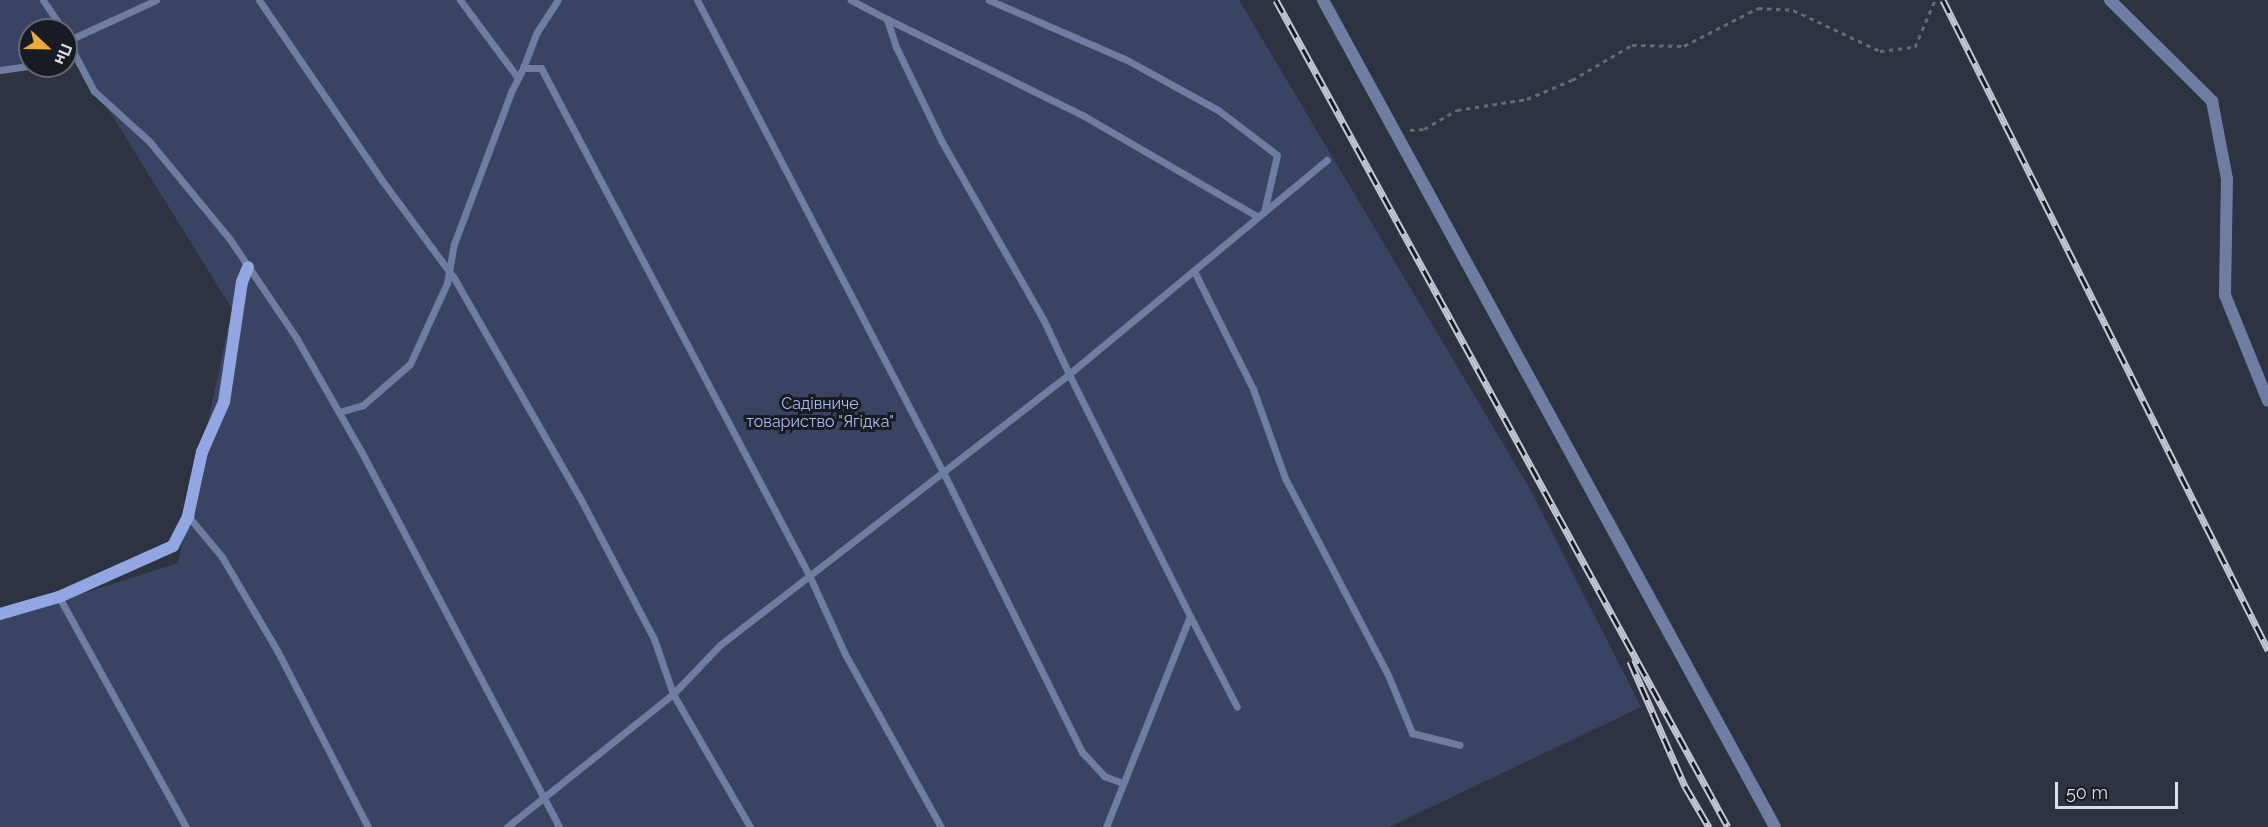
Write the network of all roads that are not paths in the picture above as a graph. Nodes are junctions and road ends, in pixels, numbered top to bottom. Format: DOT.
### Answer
graph roads {
  1 [pos="43,0"];
  2 [pos="156,0"];
  3 [pos="259,0"];
  4 [pos="460,0"];
  5 [pos="558,0"];
  6 [pos="697,0"];
  7 [pos="851,0"];
  8 [pos="989,0"];
  9 [pos="1323,0"];
  10 [pos="2110,0"];
  11 [pos="55,18"];
  12 [pos="887,19"];
  13 [pos="78,34"];
  14 [pos="78,66"];
  15 [pos="18,68"];
  16 [pos="523,68"];
  17 [pos="0,70"];
  18 [pos="518,78"];
  19 [pos="1327,160"];
  20 [pos="1261,215"];
  21 [pos="248,267"];
  22 [pos="1194,271"];
  23 [pos="1069,374"];
  24 [pos="2268,401"];
  25 [pos="339,412"];
  26 [pos="943,472"];
  27 [pos="188,516"];
  28 [pos="809,575"];
  29 [pos="59,597"];
  30 [pos="0,614"];
  31 [pos="1190,616"];
  32 [pos="673,694"];
  33 [pos="1237,706"];
  34 [pos="1460,745"];
  35 [pos="1122,783"];
  36 [pos="543,797"];
  37 [pos="186,827"];
  38 [pos="368,827"];
  39 [pos="507,827"];
  40 [pos="559,827"];
  41 [pos="750,827"];
  42 [pos="941,827"];
  43 [pos="1106,827"];
  44 [pos="1775,827"];
  1 -- 11 [label="lane"];
  2 -- 13 [label="lane"];
  3 -- 32 [label="lane"];
  4 -- 18 [label="lane"];
  5 -- 16 [label="lane"];
  6 -- 26 [label="lane"];
  7 -- 12 [label="lane"];
  8 -- 20 [label="lane"];
  9 -- 44 [label="street"];
  10 -- 24 [label="street"];
  12 -- 20 [label="lane"];
  12 -- 23 [label="lane"];
  14 -- 21 [label="lane"];
  15 -- 17 [label="lane"];
  16 -- 18 [label="lane"];
  16 -- 28 [label="lane"];
  18 -- 25 [label="lane"];
  19 -- 20 [label="lane"];
  20 -- 22 [label="lane"];
  21 -- 25 [label="lane"];
  21 -- 27 [label="street"];
  22 -- 23 [label="lane"];
  22 -- 34 [label="lane"];
  23 -- 26 [label="lane"];
  23 -- 31 [label="lane"];
  25 -- 36 [label="lane"];
  26 -- 28 [label="lane"];
  26 -- 35 [label="lane"];
  27 -- 29 [label="street"];
  27 -- 38 [label="lane"];
  28 -- 32 [label="lane"];
  28 -- 42 [label="lane"];
  29 -- 30 [label="street"];
  29 -- 37 [label="lane"];
  31 -- 33 [label="lane"];
  31 -- 35 [label="lane"];
  32 -- 36 [label="lane"];
  32 -- 41 [label="lane"];
  35 -- 43 [label="lane"];
  36 -- 39 [label="lane"];
  36 -- 40 [label="lane"];
}
